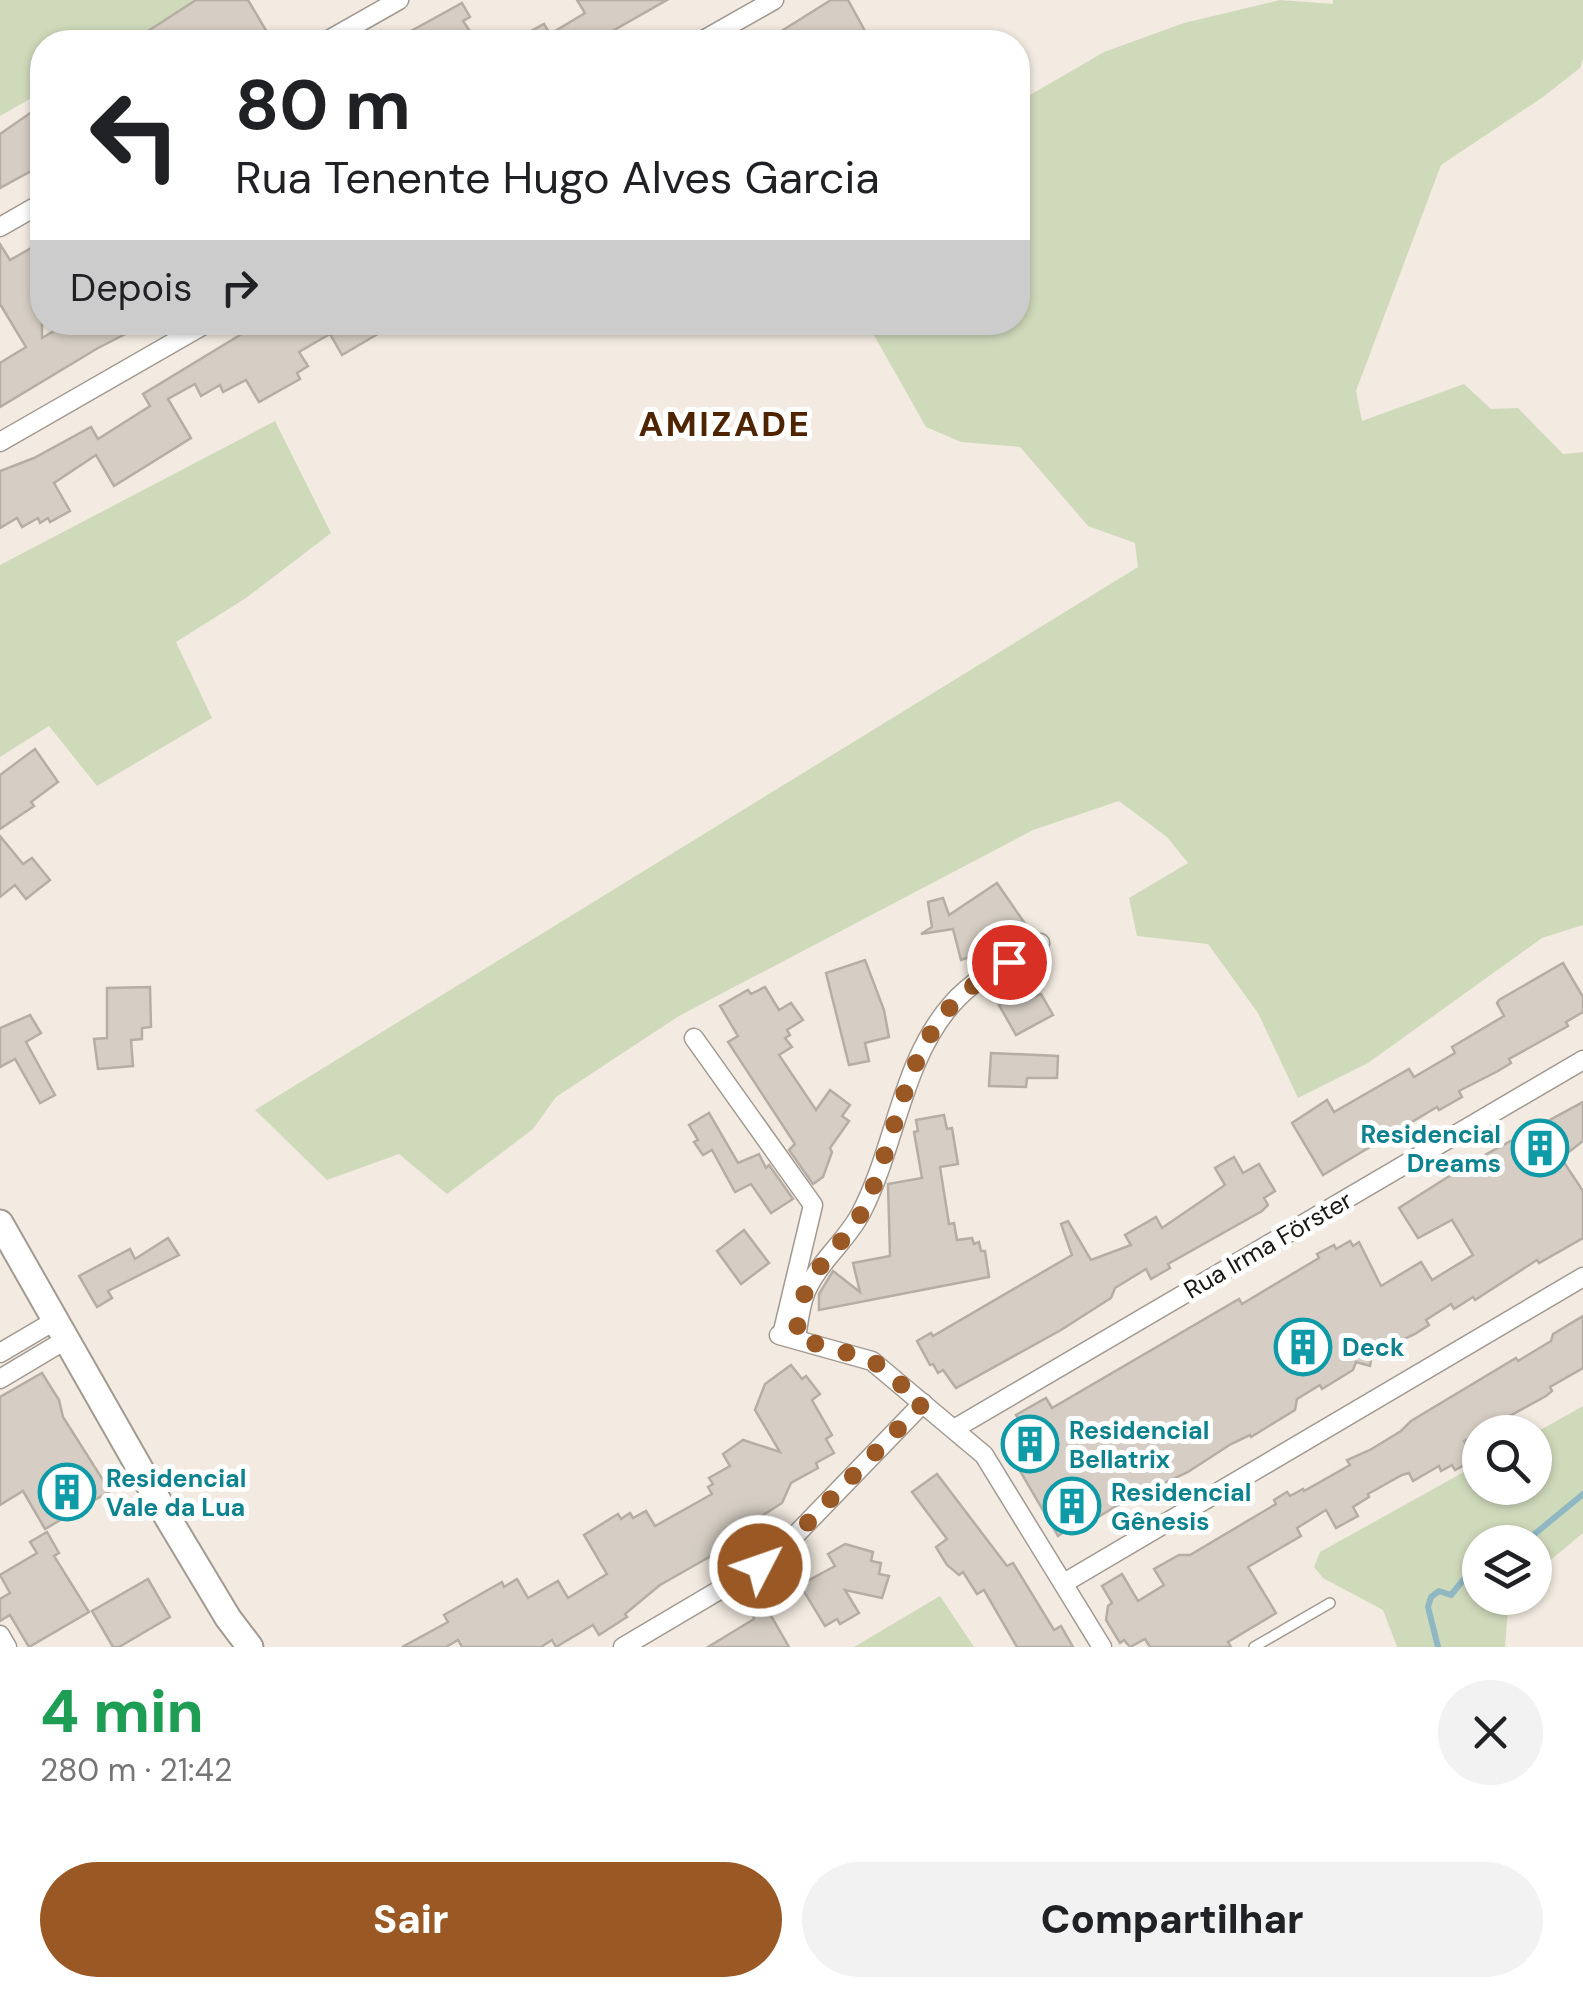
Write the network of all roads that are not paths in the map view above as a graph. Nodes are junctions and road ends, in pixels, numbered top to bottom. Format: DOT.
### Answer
graph roads {
  1 [pos="400,0"];
  2 [pos="774,0"];
  3 [pos="346,30"];
  4 [pos="721,30"];
  5 [pos="30,210"];
  6 [pos="0,227"];
  7 [pos="186,335"];
  8 [pos="0,442"];
  9 [pos="1040,943"];
  10 [pos="694,1038"];
  11 [pos="1583,1060"];
  12 [pos="0,1223"];
  13 [pos="1583,1277"];
  14 [pos="61,1330"];
  15 [pos="786,1336"];
  16 [pos="0,1353"];
  17 [pos="0,1378"];
  18 [pos="923,1403"];
  19 [pos="954,1429"];
  20 [pos="1064,1583"];
  21 [pos="1330,1603"];
  22 [pos="0,1635"];
  23 [pos="7,1647"];
  24 [pos="250,1647"];
  25 [pos="623,1647"];
  26 [pos="1102,1647"];
  27 [pos="1254,1647"];
  1 -- 3 [label="street"];
  2 -- 4 [label="street"];
  5 -- 6 [label="street"];
  7 -- 8 [label="street"];
  9 -- 15 [label="street"];
  10 -- 15 [label="street"];
  11 -- 19 [label="street, Rua Irma Förster"];
  12 -- 14 [label="main road"];
  13 -- 20 [label="street"];
  14 -- 16 [label="street"];
  14 -- 17 [label="street"];
  14 -- 24 [label="main road"];
  15 -- 18 [label="street"];
  18 -- 19 [label="street"];
  18 -- 25 [label="street"];
  19 -- 20 [label="street"];
  20 -- 26 [label="street"];
  21 -- 27 [label="lane"];
  22 -- 23 [label="street"];
}
